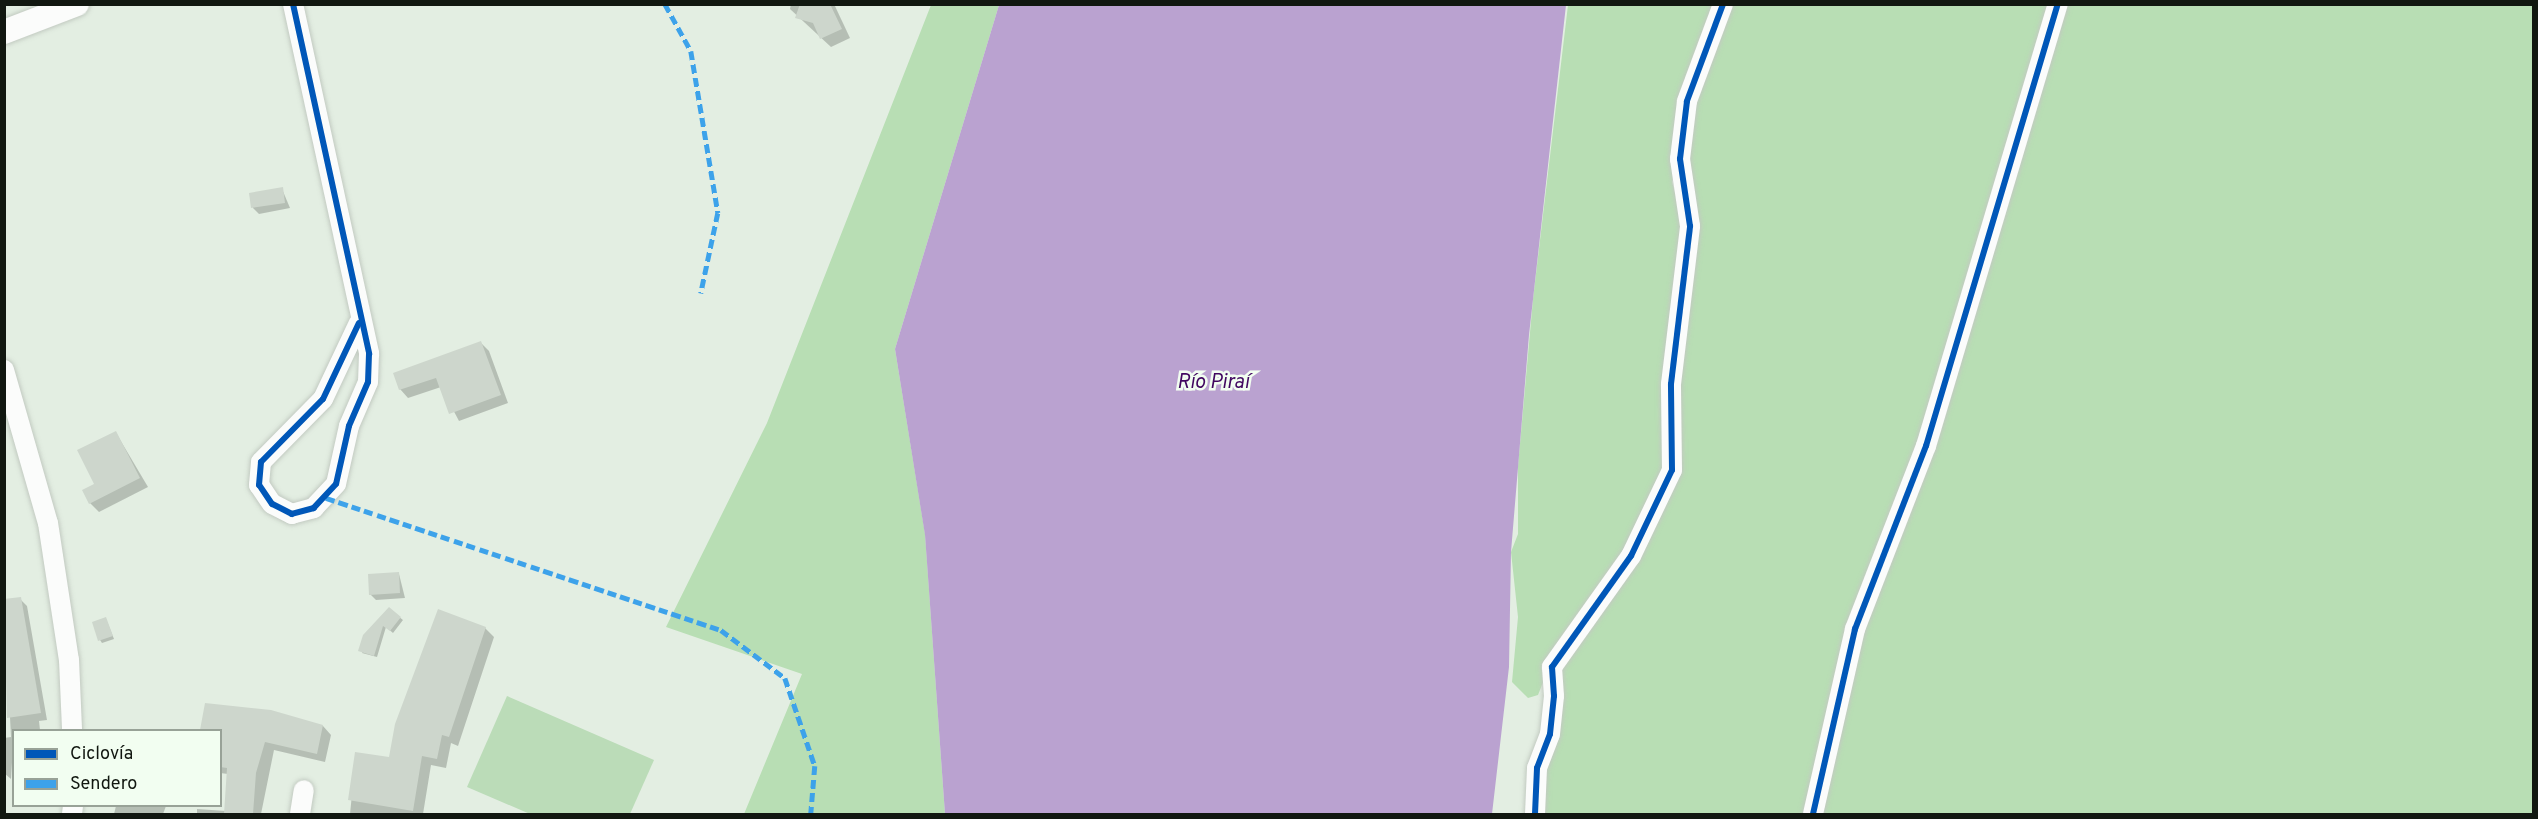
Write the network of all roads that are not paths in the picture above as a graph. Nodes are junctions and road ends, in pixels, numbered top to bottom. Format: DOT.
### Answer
graph roads {
  1 [pos="77,4"];
  2 [pos="293,4"];
  3 [pos="1723,4"];
  4 [pos="2058,4"];
  5 [pos="4,32"];
  6 [pos="358,323"];
  7 [pos="4,370"];
  8 [pos="72,729"];
  9 [pos="304,790"];
  10 [pos="300,814"];
  11 [pos="1535,814"];
  12 [pos="1813,814"];
  1 -- 5 [label="street"];
  2 -- 6 [label="street"];
  3 -- 11 [label="street"];
  4 -- 12 [label="street"];
  6 -- 6 [label="street"];
  7 -- 8 [label="street"];
  9 -- 10 [label="street"];
}
